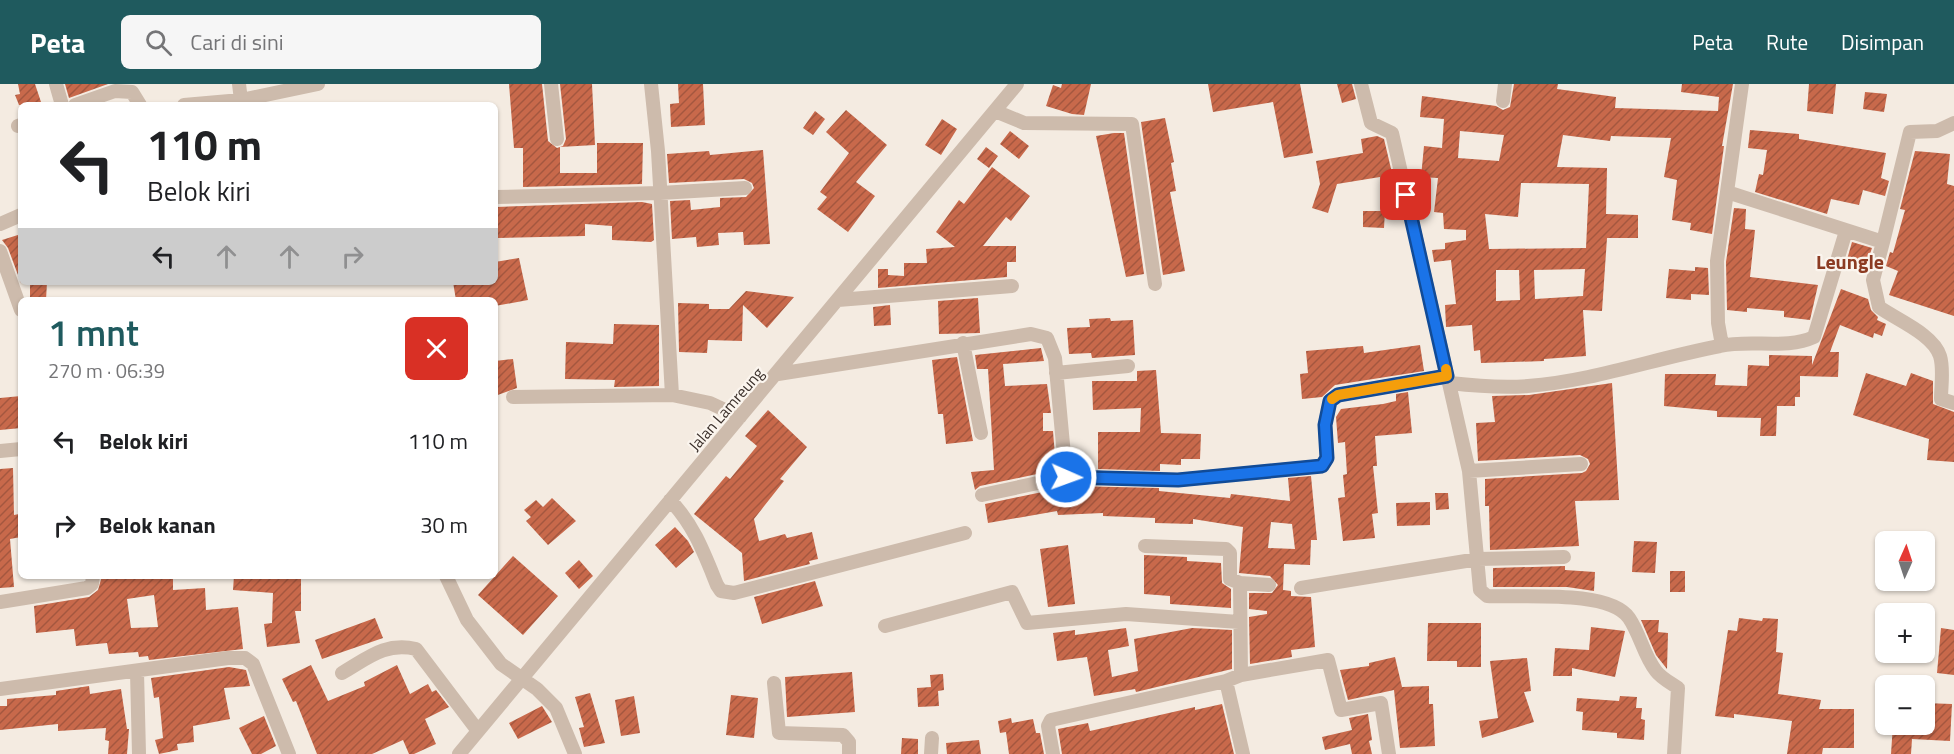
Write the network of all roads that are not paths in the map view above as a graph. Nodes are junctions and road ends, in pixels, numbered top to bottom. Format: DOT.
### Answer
graph roads {
  1 [pos="56,84"];
  2 [pos="239,84"];
  3 [pos="318,84"];
  4 [pos="551,84"];
  5 [pos="651,84"];
  6 [pos="1017,84"];
  7 [pos="1361,84"];
  8 [pos="1505,84"];
  9 [pos="1742,84"];
  10 [pos="294,87"];
  11 [pos="278,99"];
  12 [pos="241,100"];
  13 [pos="1503,101"];
  14 [pos="61,102"];
  15 [pos="83,102"];
  16 [pos="138,102"];
  17 [pos="218,102"];
  18 [pos="995,111"];
  19 [pos="1954,123"];
  20 [pos="557,139"];
  21 [pos="745,188"];
  22 [pos="1727,192"];
  23 [pos="660,193"];
  24 [pos="498,197"];
  25 [pos="18,217"];
  26 [pos="1,223"];
  27 [pos="1846,231"];
  28 [pos="1883,242"];
  29 [pos="0,250"];
  30 [pos="1155,284"];
  31 [pos="1012,286"];
  32 [pos="838,300"];
  33 [pos="18,301"];
  34 [pos="963,343"];
  35 [pos="1722,345"];
  36 [pos="1128,366"];
  37 [pos="1056,373"];
  38 [pos="778,374"];
  39 [pos="1449,380"];
  40 [pos="672,395"];
  41 [pos="513,397"];
  42 [pos="1954,403"];
  43 [pos="740,417"];
  44 [pos="981,433"];
  45 [pos="18,449"];
  46 [pos="0,451"];
  47 [pos="1581,464"];
  48 [pos="1469,471"];
  49 [pos="1066,477"];
  50 [pos="982,495"];
  51 [pos="670,500"];
  52 [pos="964,533"];
  53 [pos="1145,546"];
  54 [pos="1564,557"];
  55 [pos="1478,558"];
  56 [pos="93,579"];
  57 [pos="447,579"];
  58 [pos="1240,583"];
  59 [pos="1269,585"];
  60 [pos="1301,588"];
  61 [pos="0,602"];
  62 [pos="1239,622"];
  63 [pos="885,626"];
  64 [pos="137,672"];
  65 [pos="342,673"];
  66 [pos="1241,675"];
  67 [pos="520,678"];
  68 [pos="1226,681"];
  69 [pos="774,683"];
  70 [pos="0,688"];
  71 [pos="478,731"];
  72 [pos="932,738"];
  73 [pos="139,754"];
  74 [pos="290,754"];
  75 [pos="459,754"];
  76 [pos="575,754"];
  77 [pos="849,754"];
  78 [pos="932,754"];
  79 [pos="1053,754"];
  80 [pos="1243,754"];
  81 [pos="1389,754"];
  82 [pos="1674,754"];
  1 -- 14 [label="street"];
  2 -- 12 [label="street"];
  3 -- 10 [label="street"];
  4 -- 20 [label="street"];
  5 -- 23 [label="street"];
  6 -- 18 [label="street, Jalan Lamreung"];
  7 -- 39 [label="street"];
  8 -- 13 [label="street"];
  9 -- 22 [label="street"];
  10 -- 11 [label="street"];
  11 -- 12 [label="street"];
  12 -- 17 [label="street"];
  15 -- 16 [label="street"];
  18 -- 30 [label="street"];
  18 -- 32 [label="street, Jalan Lamreung"];
  19 -- 28 [label="street"];
  21 -- 23 [label="street"];
  22 -- 27 [label="street"];
  22 -- 35 [label="street"];
  23 -- 24 [label="street"];
  23 -- 40 [label="street"];
  25 -- 26 [label="street"];
  27 -- 28 [label="street"];
  27 -- 35 [label="street"];
  28 -- 42 [label="street"];
  29 -- 33 [label="street"];
  31 -- 32 [label="street"];
  32 -- 38 [label="street, Jalan Lamreung"];
  34 -- 37 [label="street"];
  34 -- 38 [label="street"];
  34 -- 44 [label="street"];
  35 -- 39 [label="street"];
  36 -- 37 [label="street"];
  37 -- 49 [label="street"];
  38 -- 43 [label="street, Jalan Lamreung"];
  39 -- 48 [label="street"];
  39 -- 49 [label="street"];
  40 -- 41 [label="street"];
  40 -- 43 [label="street"];
  43 -- 51 [label="street, Jalan Lamreung"];
  45 -- 46 [label="street"];
  47 -- 48 [label="street"];
  48 -- 55 [label="street"];
  49 -- 50 [label="street"];
  51 -- 52 [label="street"];
  51 -- 67 [label="street, Jalan Lamreung"];
  53 -- 58 [label="street"];
  54 -- 55 [label="street"];
  55 -- 60 [label="street"];
  55 -- 82 [label="street"];
  56 -- 61 [label="street"];
  57 -- 67 [label="street"];
  58 -- 59 [label="street"];
  58 -- 62 [label="street"];
  62 -- 63 [label="street"];
  62 -- 66 [label="street"];
  64 -- 70 [label="street"];
  64 -- 73 [label="street"];
  64 -- 74 [label="street"];
  65 -- 71 [label="street"];
  66 -- 68 [label="street"];
  66 -- 81 [label="street"];
  67 -- 71 [label="street, Jalan Lamreung"];
  67 -- 76 [label="street"];
  68 -- 79 [label="street"];
  68 -- 80 [label="street"];
  69 -- 77 [label="street"];
  71 -- 75 [label="street, Jalan Lamreung"];
  72 -- 78 [label="street"];
}
